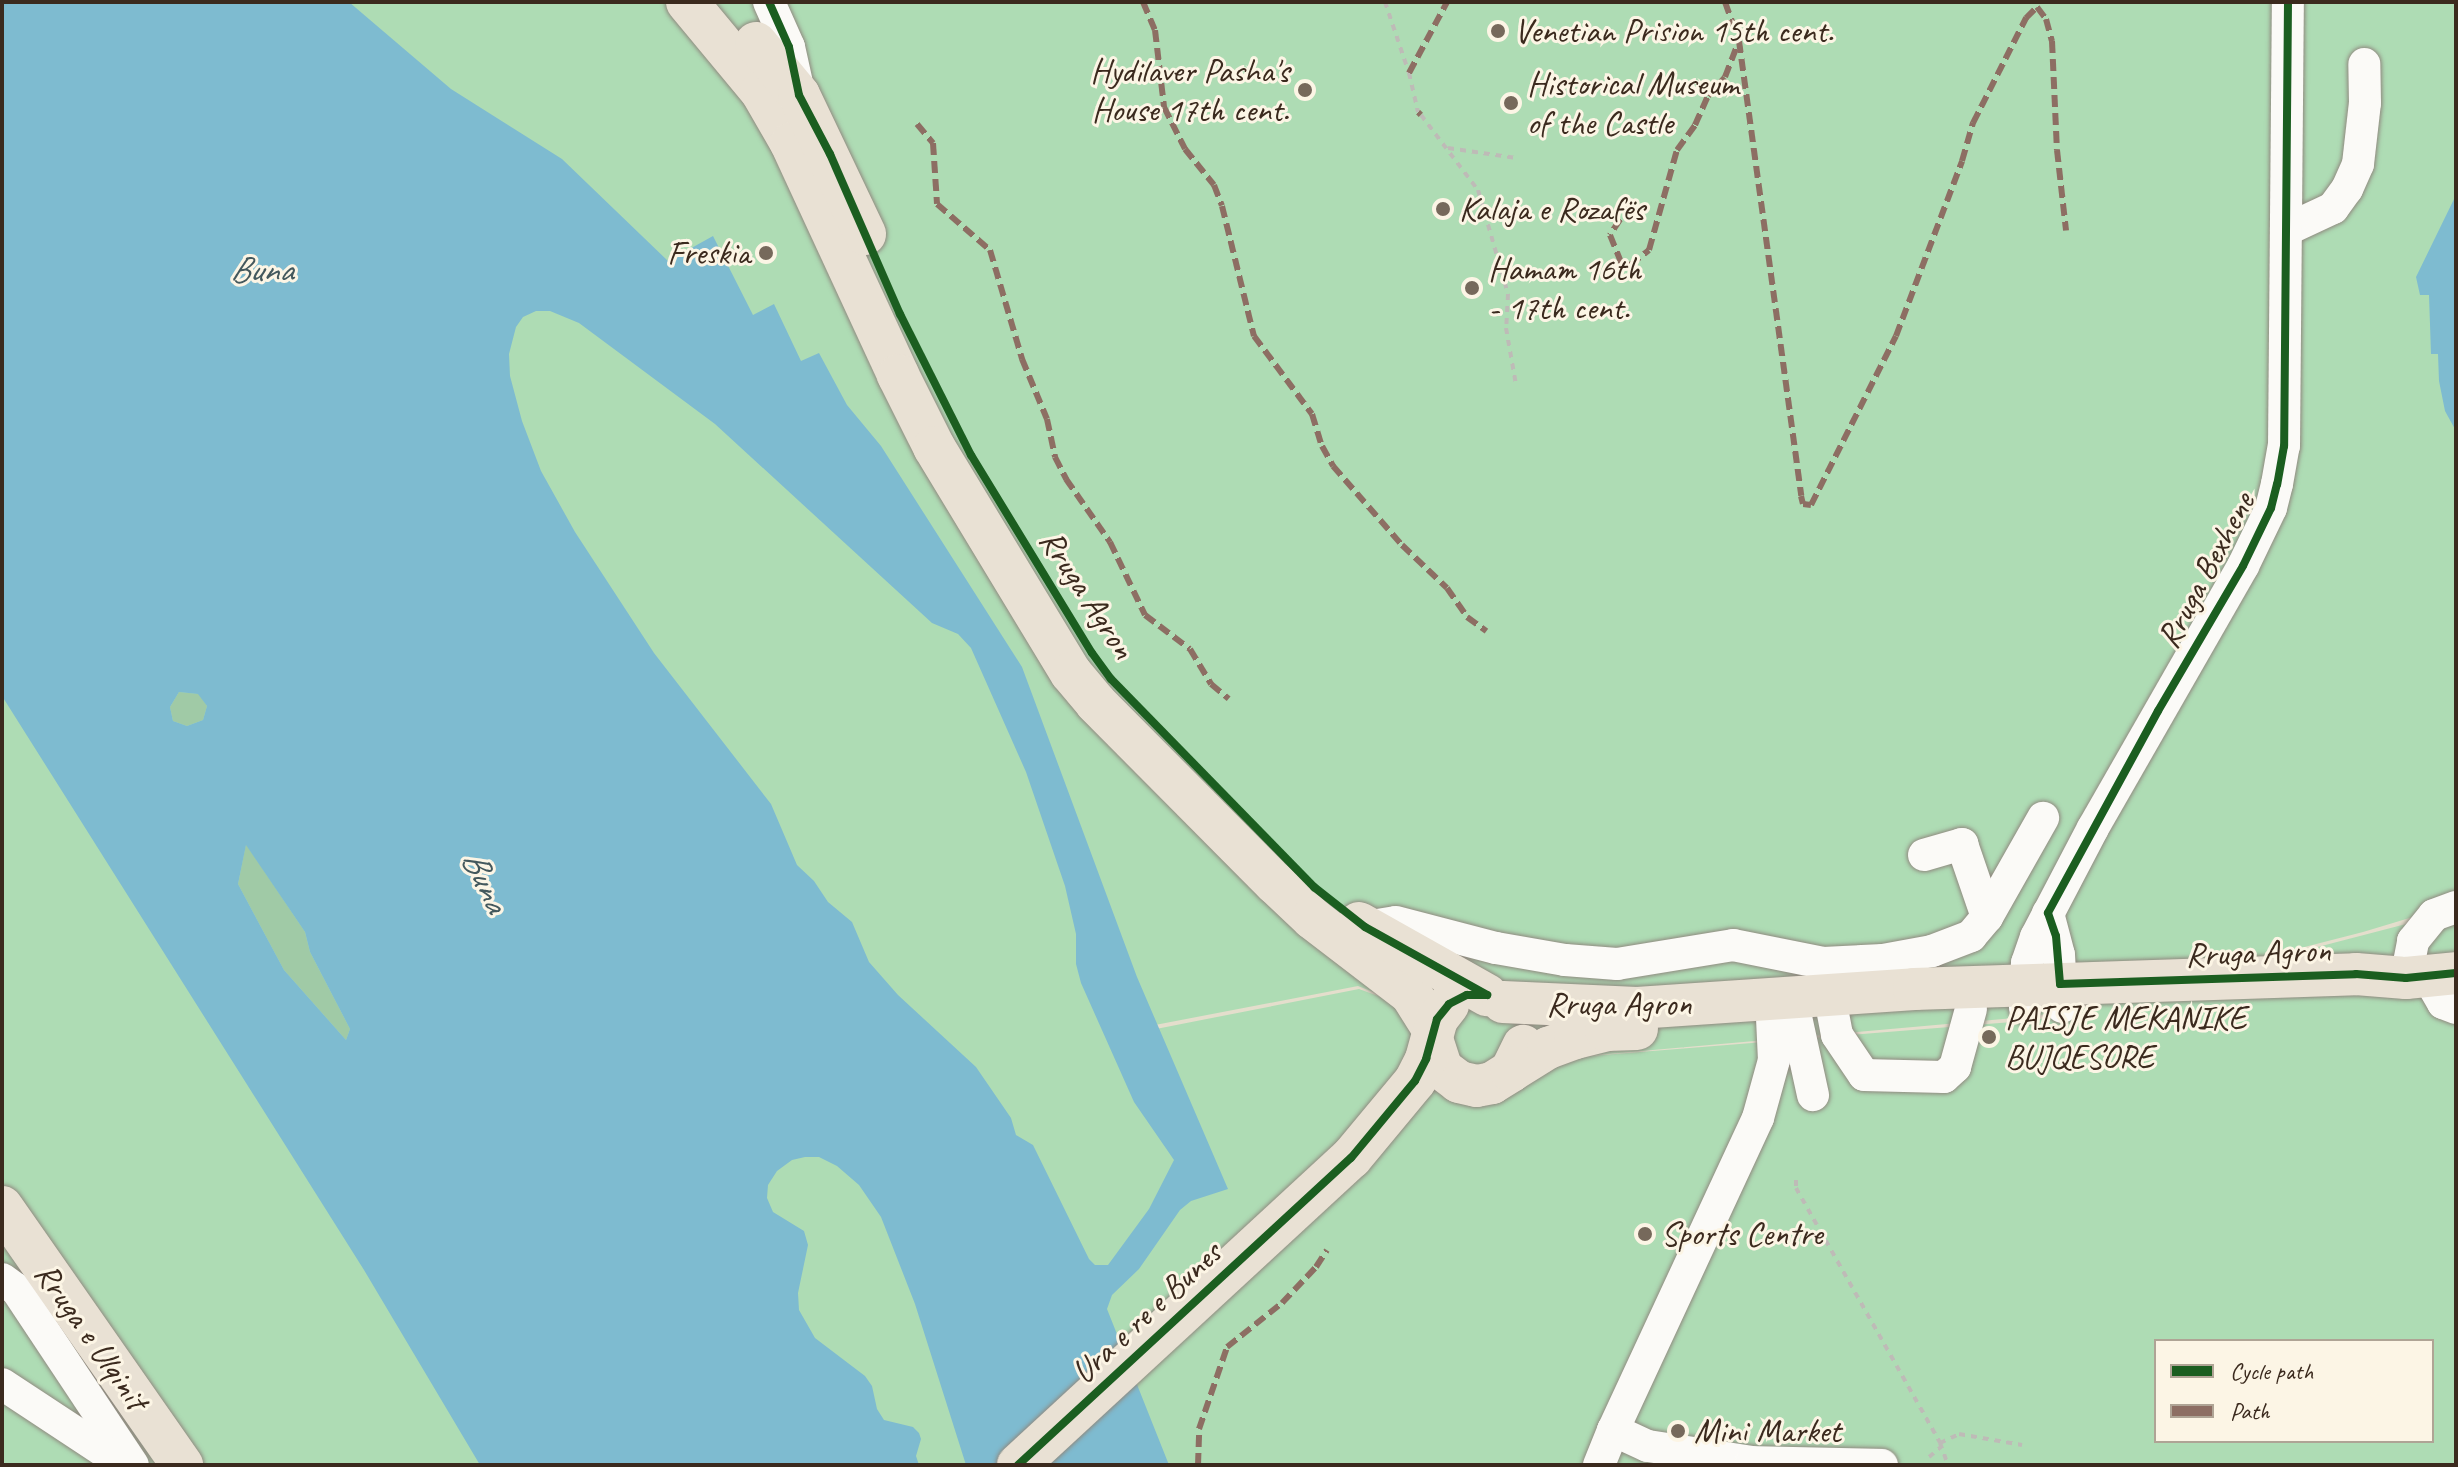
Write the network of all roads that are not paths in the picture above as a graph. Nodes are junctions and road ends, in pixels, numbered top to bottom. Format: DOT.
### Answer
graph roads {
  1 [pos="687,2"];
  2 [pos="721,2"];
  3 [pos="769,2"];
  4 [pos="2288,2"];
  5 [pos="2364,64"];
  6 [pos="799,95"];
  7 [pos="2286,230"];
  8 [pos="2043,818"];
  9 [pos="1924,855"];
  10 [pos="2456,907"];
  11 [pos="1987,917"];
  12 [pos="1365,927"];
  13 [pos="2430,976"];
  14 [pos="2043,996"];
  15 [pos="1495,998"];
  16 [pos="2456,1008"];
  17 [pos="1971,1009"];
  18 [pos="1800,1016"];
  19 [pos="1432,1034"];
  20 [pos="1511,1071"];
  21 [pos="1470,1085"];
  22 [pos="1813,1095"];
  23 [pos="1351,1158"];
  24 [pos="2,1207"];
  25 [pos="2,1279"];
  26 [pos="2,1384"];
  27 [pos="1613,1430"];
  28 [pos="1752,1464"];
  29 [pos="125,1465"];
  30 [pos="133,1465"];
  31 [pos="182,1465"];
  32 [pos="1018,1465"];
  33 [pos="1599,1465"];
  34 [pos="1882,1465"];
  1 -- 19 [label="main road, Rruga Agron"];
  2 -- 6 [label="main road, Rruga Agron"];
  3 -- 6 [label="street"];
  4 -- 7 [label="street, Rruga Bexhene"];
  5 -- 7 [label="street"];
  6 -- 12 [label="main road, Rruga Agron"];
  7 -- 14 [label="street, Rruga Bexhene"];
  8 -- 11 [label="street"];
  9 -- 11 [label="street"];
  10 -- 13 [label="street"];
  11 -- 12 [label="street"];
  12 -- 15 [label="main road, Rruga Agron"];
  13 -- 14 [label="main road, Rruga Agron"];
  13 -- 16 [label="street"];
  14 -- 15 [label="main road, Rruga Agron"];
  14 -- 17 [label="main road, Rruga Agron"];
  15 -- 19 [label="main road"];
  15 -- 20 [label="main road"];
  17 -- 18 [label="main road, Rruga Agron"];
  17 -- 18 [label="street"];
  18 -- 20 [label="main road, Rruga Agron"];
  18 -- 22 [label="street"];
  18 -- 27 [label="street"];
  19 -- 21 [label="main road"];
  19 -- 23 [label="main road"];
  20 -- 21 [label="main road"];
  21 -- 23 [label="main road"];
  23 -- 32 [label="main road, Ura e re e Bunes"];
  24 -- 31 [label="main road, Rruga e Ulqinit"];
  25 -- 30 [label="street"];
  26 -- 29 [label="street"];
  27 -- 28 [label="street"];
  27 -- 33 [label="street"];
  28 -- 34 [label="street"];
}
